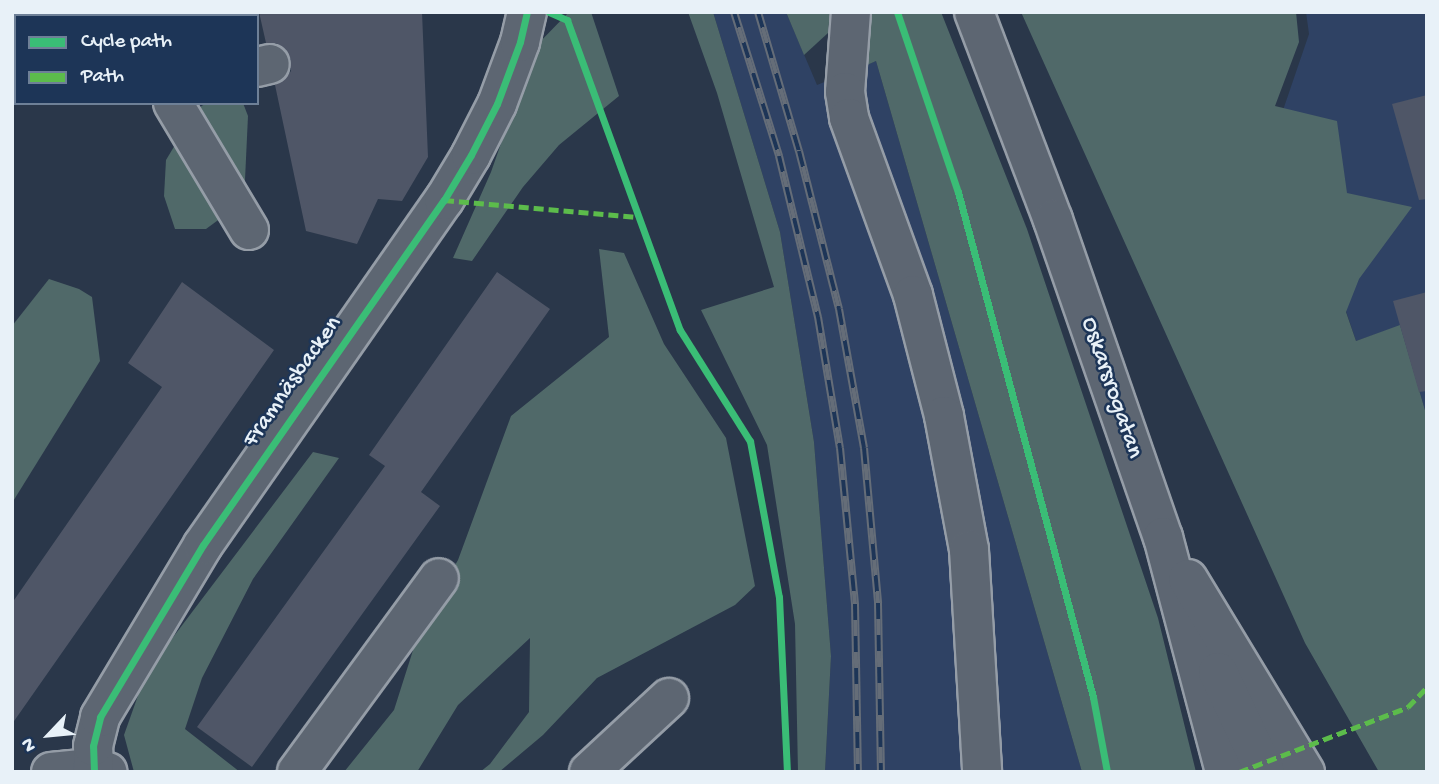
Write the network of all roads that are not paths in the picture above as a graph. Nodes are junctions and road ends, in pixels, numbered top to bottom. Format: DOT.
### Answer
graph roads {
  1 [pos="527,12"];
  2 [pos="851,12"];
  3 [pos="974,12"];
  4 [pos="174,105"];
  5 [pos="249,230"];
  6 [pos="1163,537"];
  7 [pos="439,578"];
  8 [pos="669,698"];
  9 [pos="98,771"];
  10 [pos="51,772"];
  11 [pos="297,772"];
  12 [pos="589,772"];
  13 [pos="982,772"];
  14 [pos="1225,772"];
  15 [pos="1265,772"];
  16 [pos="1305,772"];
  1 -- 9 [label="street, Framnäsbacken"];
  2 -- 13 [label="street"];
  3 -- 6 [label="street, Oskarsrogatan"];
  4 -- 5 [label="street"];
  6 -- 14 [label="street, Oskarsrogatan"];
  6 -- 15 [label="street"];
  6 -- 16 [label="street"];
  7 -- 11 [label="street"];
  8 -- 12 [label="street"];
  9 -- 10 [label="street"];
}
